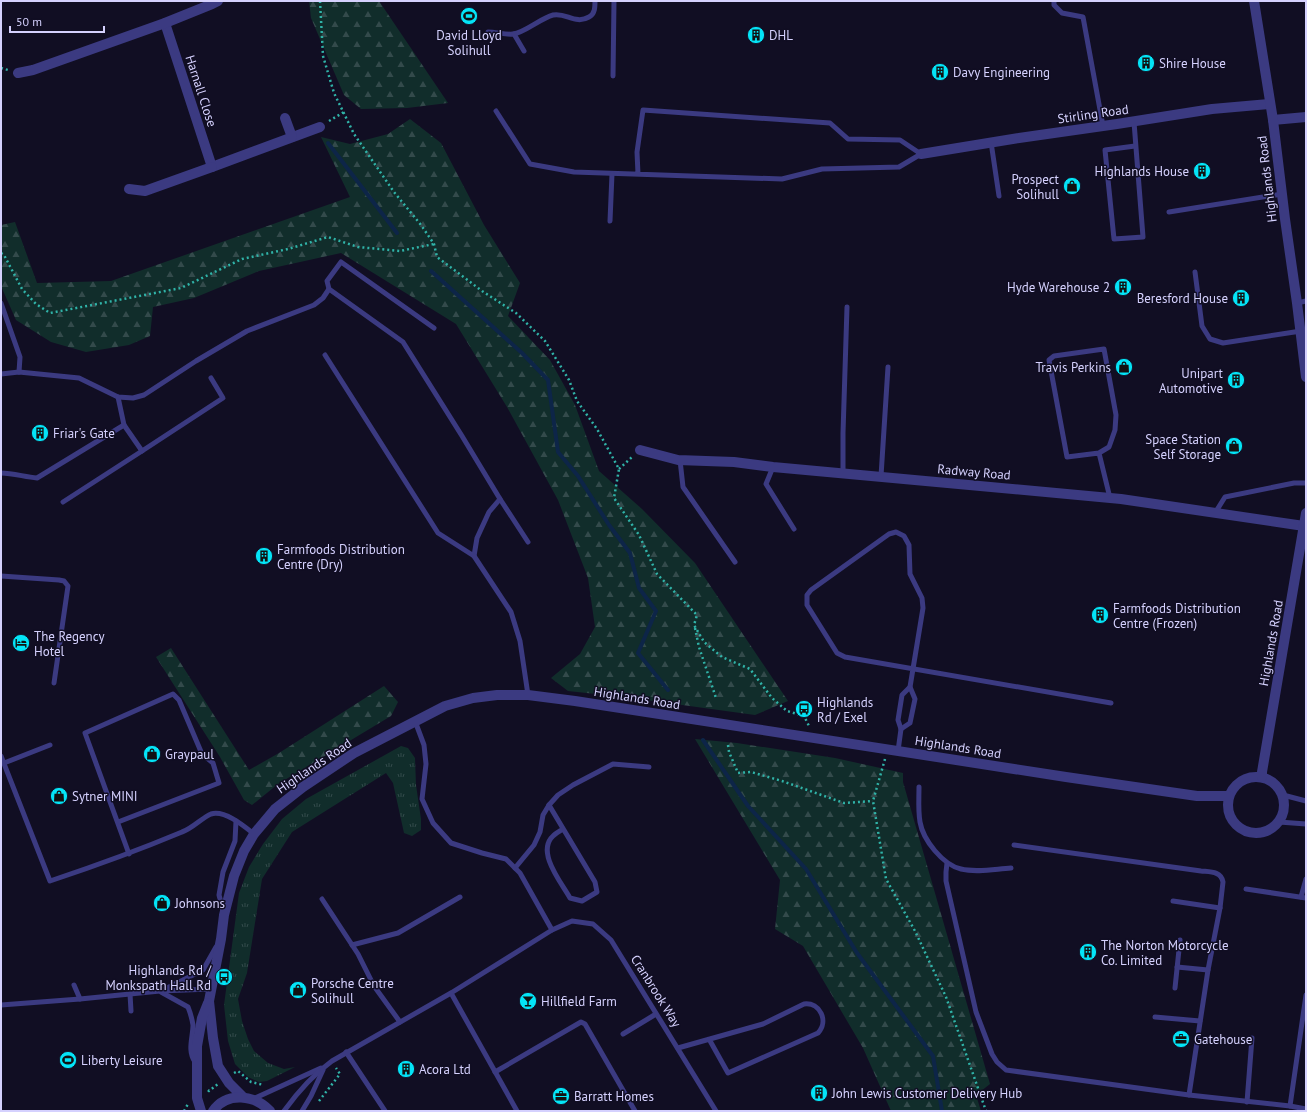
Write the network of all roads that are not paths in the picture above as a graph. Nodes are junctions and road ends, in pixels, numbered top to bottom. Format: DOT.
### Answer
graph roads {
  1 [pos="218,1"];
  2 [pos="595,1"];
  3 [pos="614,1"];
  4 [pos="1054,1"];
  5 [pos="1254,1"];
  6 [pos="165,23"];
  7 [pos="488,32"];
  8 [pos="514,34"];
  9 [pos="524,51"];
  10 [pos="18,73"];
  11 [pos="613,76"];
  12 [pos="1269,104"];
  13 [pos="496,111"];
  14 [pos="1306,117"];
  15 [pos="285,118"];
  16 [pos="1273,120"];
  17 [pos="1134,122"];
  18 [pos="1103,126"];
  19 [pos="320,127"];
  20 [pos="292,137"];
  21 [pos="991,142"];
  22 [pos="1135,146"];
  23 [pos="921,154"];
  24 [pos="212,167"];
  25 [pos="612,174"];
  26 [pos="638,174"];
  27 [pos="129,189"];
  28 [pos="1282,194"];
  29 [pos="999,196"];
  30 [pos="1169,212"];
  31 [pos="610,221"];
  32 [pos="1195,272"];
  33 [pos="329,288"];
  34 [pos="1302,302"];
  35 [pos="1,303"];
  36 [pos="848,307"];
  37 [pos="434,328"];
  38 [pos="1301,331"];
  39 [pos="325,355"];
  40 [pos="888,367"];
  41 [pos="19,372"];
  42 [pos="1,374"];
  43 [pos="1306,377"];
  44 [pos="211,378"];
  45 [pos="118,397"];
  46 [pos="124,425"];
  47 [pos="640,450"];
  48 [pos="142,451"];
  49 [pos="1099,454"];
  50 [pos="680,460"];
  51 [pos="773,467"];
  52 [pos="1,473"];
  53 [pos="843,473"];
  54 [pos="881,476"];
  55 [pos="1306,483"];
  56 [pos="1110,498"];
  57 [pos="500,499"];
  58 [pos="62,502"];
  59 [pos="1215,513"];
  60 [pos="1306,513"];
  61 [pos="1305,526"];
  62 [pos="794,529"];
  63 [pos="528,542"];
  64 [pos="474,556"];
  65 [pos="735,562"];
  66 [pos="1,576"];
  67 [pos="914,669"];
  68 [pos="54,683"];
  69 [pos="910,687"];
  70 [pos="528,695"];
  71 [pos="1111,703"];
  72 [pos="415,721"];
  73 [pos="902,729"];
  74 [pos="50,745"];
  75 [pos="898,752"];
  76 [pos="1,756"];
  77 [pos="4,764"];
  78 [pos="649,766"];
  79 [pos="1262,777"];
  80 [pos="919,787"];
  81 [pos="1283,795"];
  82 [pos="1228,796"];
  83 [pos="1306,801"];
  84 [pos="549,805"];
  85 [pos="236,821"];
  86 [pos="118,822"];
  87 [pos="1279,822"];
  88 [pos="1306,824"];
  89 [pos="563,829"];
  90 [pos="254,834"];
  91 [pos="1014,845"];
  92 [pos="129,854"];
  93 [pos="947,863"];
  94 [pos="515,868"];
  95 [pos="1011,868"];
  96 [pos="1306,879"];
  97 [pos="1246,889"];
  98 [pos="460,897"];
  99 [pos="1304,898"];
  100 [pos="322,899"];
  101 [pos="1173,901"];
  102 [pos="1220,908"];
  103 [pos="224,915"];
  104 [pos="552,930"];
  105 [pos="221,939"];
  106 [pos="1180,940"];
  107 [pos="352,945"];
  108 [pos="1177,967"];
  109 [pos="1208,970"];
  110 [pos="74,985"];
  111 [pos="1174,988"];
  112 [pos="211,989"];
  113 [pos="160,991"];
  114 [pos="451,993"];
  115 [pos="130,994"];
  116 [pos="1306,995"];
  117 [pos="80,999"];
  118 [pos="209,1001"];
  119 [pos="1,1005"];
  120 [pos="131,1011"];
  121 [pos="656,1014"];
  122 [pos="1155,1017"];
  123 [pos="400,1022"];
  124 [pos="1200,1022"];
  125 [pos="623,1034"];
  126 [pos="1252,1038"];
  127 [pos="709,1039"];
  128 [pos="678,1048"];
  129 [pos="346,1052"];
  130 [pos="197,1065"];
  131 [pos="324,1067"];
  132 [pos="495,1072"];
  133 [pos="1189,1095"];
  134 [pos="197,1098"];
  135 [pos="248,1098"];
  136 [pos="1247,1102"];
  137 [pos="1290,1106"];
  138 [pos="1306,1109"];
  139 [pos="191,1111"];
  140 [pos="201,1111"];
  141 [pos="213,1111"];
  142 [pos="270,1111"];
  143 [pos="284,1111"];
  144 [pos="302,1111"];
  145 [pos="385,1111"];
  146 [pos="517,1111"];
  147 [pos="635,1111"];
  148 [pos="716,1111"];
  1 -- 6 [label="street"];
  2 -- 8 [label="lane"];
  3 -- 11 [label="lane"];
  4 -- 18 [label="lane"];
  5 -- 12 [label="street, Highlands Road"];
  6 -- 10 [label="street"];
  6 -- 24 [label="street, Harnall Close"];
  7 -- 8 [label="lane"];
  8 -- 9 [label="lane"];
  12 -- 16 [label="street, Highlands Road"];
  12 -- 17 [label="street, Stirling Road"];
  13 -- 25 [label="lane"];
  14 -- 16 [label="street"];
  15 -- 20 [label="street"];
  16 -- 28 [label="street, Highlands Road"];
  17 -- 18 [label="street, Stirling Road"];
  17 -- 22 [label="lane"];
  18 -- 21 [label="street, Stirling Road"];
  19 -- 20 [label="street"];
  20 -- 24 [label="street"];
  21 -- 23 [label="street, Stirling Road"];
  21 -- 29 [label="lane"];
  22 -- 22 [label="lane"];
  23 -- 26 [label="lane"];
  23 -- 26 [label="lane"];
  24 -- 27 [label="street"];
  25 -- 26 [label="lane"];
  25 -- 31 [label="lane"];
  28 -- 30 [label="lane"];
  28 -- 34 [label="street, Highlands Road"];
  32 -- 38 [label="lane"];
  33 -- 37 [label="lane"];
  33 -- 45 [label="lane"];
  33 -- 57 [label="lane"];
  34 -- 38 [label="street, Highlands Road"];
  35 -- 41 [label="lane"];
  36 -- 53 [label="lane"];
  38 -- 43 [label="street, Highlands Road"];
  39 -- 64 [label="lane"];
  40 -- 54 [label="lane"];
  41 -- 42 [label="lane"];
  41 -- 45 [label="lane"];
  44 -- 48 [label="lane"];
  45 -- 46 [label="lane"];
  46 -- 48 [label="lane"];
  46 -- 52 [label="lane"];
  47 -- 50 [label="street, Radway Road"];
  48 -- 58 [label="lane"];
  49 -- 49 [label="lane"];
  49 -- 56 [label="lane"];
  50 -- 51 [label="street, Radway Road"];
  50 -- 65 [label="lane"];
  51 -- 53 [label="street, Radway Road"];
  51 -- 62 [label="lane"];
  53 -- 54 [label="street, Radway Road"];
  54 -- 56 [label="street, Radway Road"];
  55 -- 59 [label="lane"];
  56 -- 59 [label="street, Radway Road"];
  57 -- 63 [label="lane"];
  57 -- 64 [label="lane"];
  59 -- 61 [label="street, Radway Road"];
  60 -- 61 [label="street, Highlands Road"];
  61 -- 79 [label="street, Highlands Road"];
  64 -- 70 [label="lane"];
  66 -- 68 [label="lane"];
  67 -- 67 [label="lane"];
  67 -- 69 [label="lane"];
  67 -- 71 [label="lane"];
  69 -- 73 [label="lane"];
  69 -- 73 [label="lane"];
  70 -- 72 [label="street, Highlands Road"];
  70 -- 75 [label="street, Highlands Road"];
  72 -- 90 [label="street, Highlands Road"];
  72 -- 94 [label="lane"];
  73 -- 75 [label="lane"];
  74 -- 77 [label="lane"];
  75 -- 82 [label="street, Highlands Road"];
  76 -- 77 [label="lane"];
  77 -- 92 [label="lane"];
  78 -- 84 [label="lane"];
  79 -- 81 [label="street"];
  79 -- 82 [label="street"];
  80 -- 93 [label="lane"];
  81 -- 83 [label="lane"];
  81 -- 87 [label="street"];
  82 -- 87 [label="street"];
  84 -- 89 [label="lane"];
  84 -- 94 [label="lane"];
  85 -- 90 [label="lane"];
  85 -- 92 [label="lane"];
  85 -- 103 [label="lane"];
  86 -- 86 [label="lane"];
  86 -- 92 [label="lane"];
  87 -- 88 [label="lane"];
  89 -- 89 [label="lane"];
  90 -- 103 [label="street, Highlands Road"];
  91 -- 102 [label="lane"];
  93 -- 95 [label="lane"];
  93 -- 133 [label="lane"];
  94 -- 104 [label="lane"];
  96 -- 99 [label="lane"];
  97 -- 99 [label="lane"];
  98 -- 107 [label="lane"];
  100 -- 107 [label="lane"];
  101 -- 102 [label="lane"];
  102 -- 109 [label="lane"];
  103 -- 105 [label="street, Highlands Road"];
  104 -- 114 [label="lane, Cranbrook Way"];
  104 -- 121 [label="lane, Cranbrook Way"];
  105 -- 112 [label="street, Highlands Road"];
  105 -- 113 [label="lane"];
  106 -- 108 [label="lane"];
  107 -- 123 [label="lane"];
  108 -- 109 [label="lane"];
  108 -- 111 [label="lane"];
  109 -- 124 [label="lane"];
  110 -- 117 [label="lane"];
  112 -- 113 [label="lane"];
  112 -- 118 [label="street, Highlands Road"];
  113 -- 115 [label="lane"];
  113 -- 130 [label="lane"];
  114 -- 123 [label="lane, Cranbrook Way"];
  114 -- 132 [label="lane"];
  115 -- 117 [label="lane"];
  115 -- 120 [label="lane"];
  116 -- 137 [label="lane"];
  117 -- 119 [label="lane"];
  118 -- 130 [label="street, Highlands Road"];
  118 -- 135 [label="street, Highlands Road"];
  121 -- 125 [label="lane"];
  121 -- 128 [label="lane, Cranbrook Way"];
  122 -- 124 [label="lane"];
  123 -- 129 [label="lane, Cranbrook Way"];
  124 -- 133 [label="lane"];
  126 -- 136 [label="lane"];
  127 -- 127 [label="lane"];
  127 -- 128 [label="lane"];
  128 -- 148 [label="lane, Cranbrook Way"];
  129 -- 131 [label="lane, Cranbrook Way"];
  129 -- 145 [label="lane"];
  130 -- 134 [label="street, Highlands Road"];
  131 -- 135 [label="lane"];
  131 -- 143 [label="lane"];
  131 -- 144 [label="lane"];
  132 -- 146 [label="lane"];
  132 -- 147 [label="lane"];
  133 -- 136 [label="lane"];
  134 -- 139 [label="street"];
  134 -- 140 [label="street, Highlands Road"];
  135 -- 141 [label="street"];
  135 -- 142 [label="street, Highlands Road"];
  136 -- 137 [label="lane"];
  137 -- 138 [label="lane"];
}
